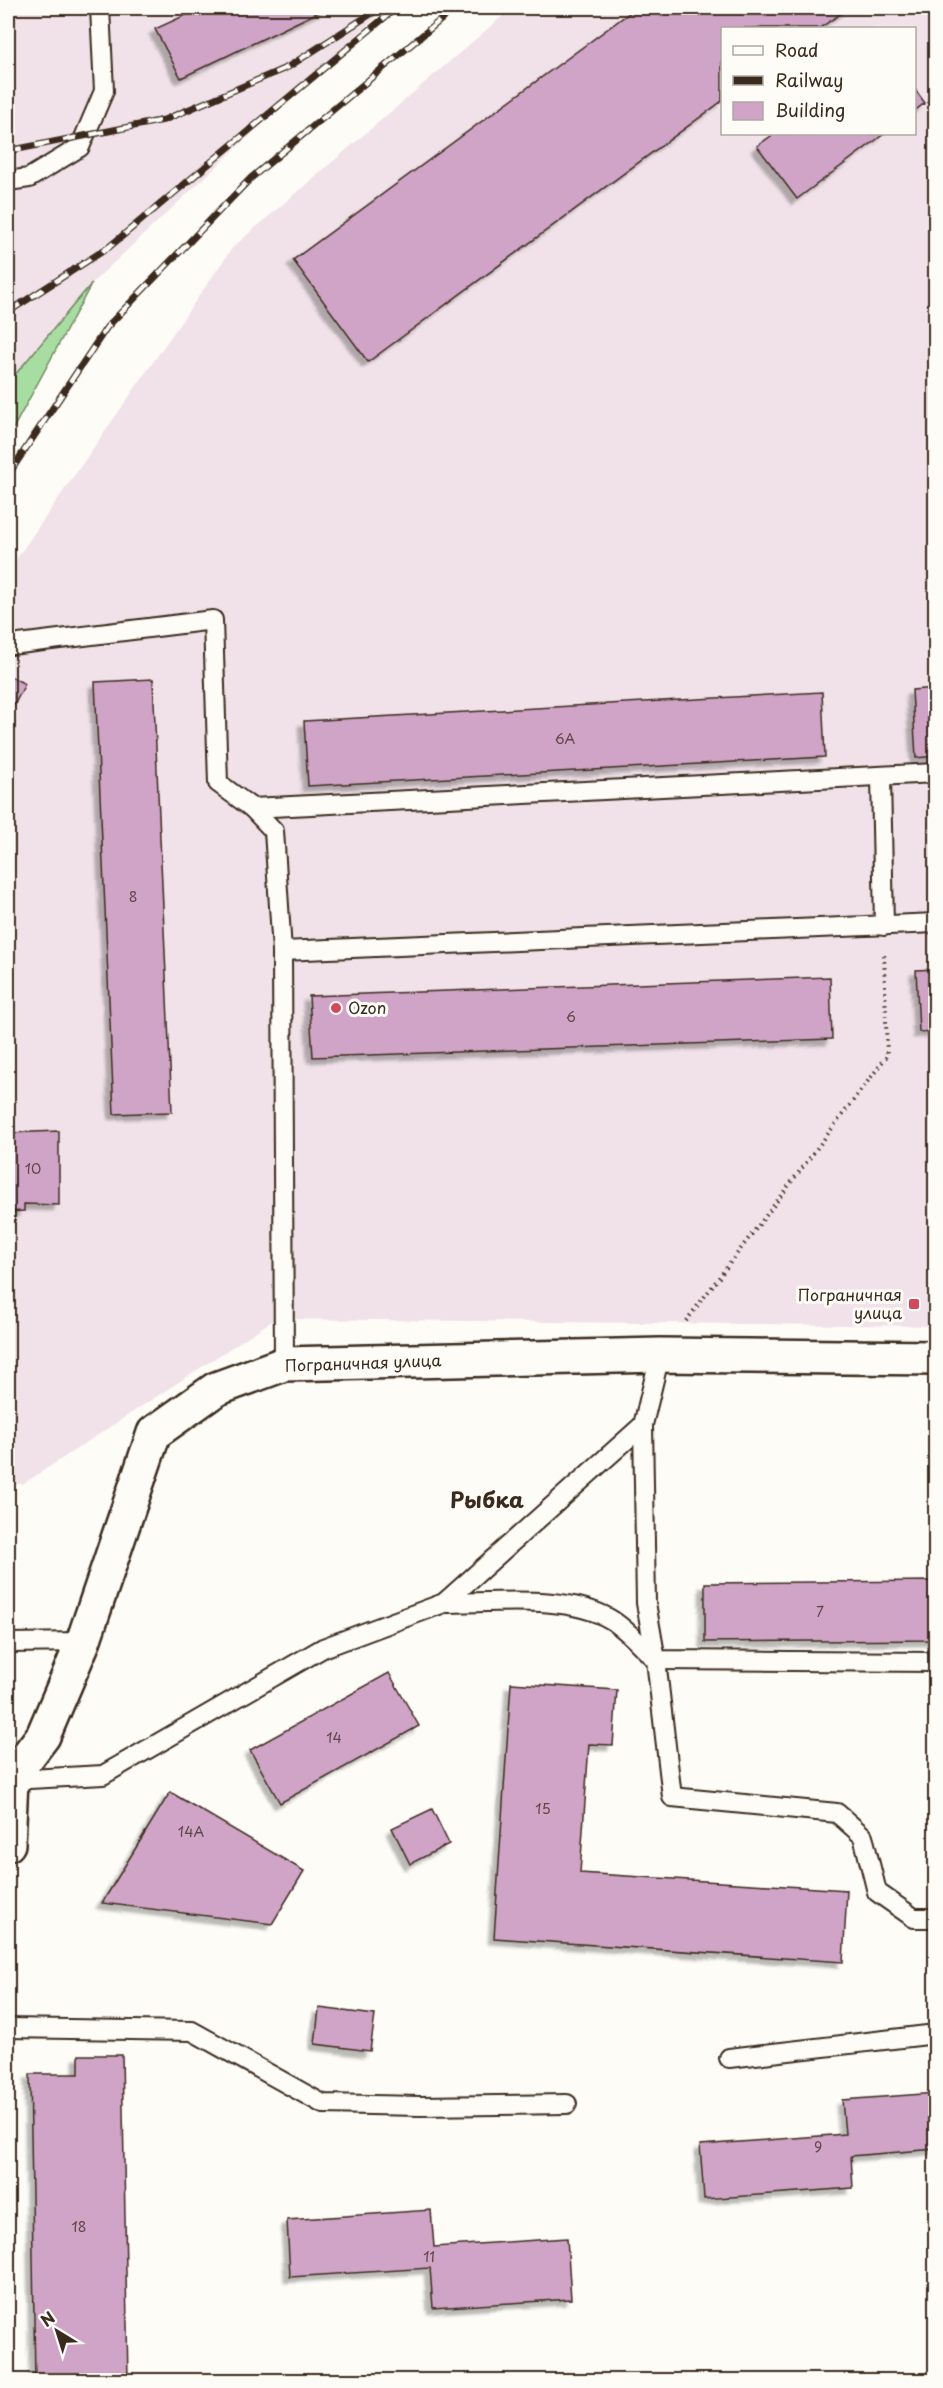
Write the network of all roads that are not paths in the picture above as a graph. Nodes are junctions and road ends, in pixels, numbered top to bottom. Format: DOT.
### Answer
graph roads {
  1 [pos="100,8"];
  2 [pos="8,182"];
  3 [pos="11,645"];
  4 [pos="936,773"];
  5 [pos="881,777"];
  6 [pos="252,808"];
  7 [pos="936,923"];
  8 [pos="884,926"];
  9 [pos="282,951"];
  10 [pos="660,1355"];
  11 [pos="936,1358"];
  12 [pos="284,1364"];
  13 [pos="643,1425"];
  14 [pos="444,1603"];
  15 [pos="83,1641"];
  16 [pos="8,1642"];
  17 [pos="656,1660"];
  18 [pos="936,1662"];
  19 [pos="9,1781"];
  20 [pos="8,1844"];
  21 [pos="936,1918"];
  22 [pos="8,2028"];
  23 [pos="936,2034"];
  24 [pos="729,2058"];
  25 [pos="567,2104"];
  1 -- 2 [label="lane"];
  3 -- 6 [label="lane"];
  4 -- 5 [label="lane"];
  5 -- 6 [label="lane"];
  5 -- 8 [label="lane"];
  6 -- 9 [label="lane"];
  7 -- 8 [label="lane"];
  8 -- 9 [label="lane"];
  9 -- 12 [label="lane"];
  10 -- 11 [label="main road, Пограничная улица"];
  10 -- 12 [label="main road, Пограничная улица"];
  10 -- 13 [label="lane"];
  12 -- 15 [label="main road, Пограничная улица"];
  13 -- 14 [label="lane"];
  13 -- 17 [label="lane"];
  14 -- 17 [label="lane"];
  14 -- 19 [label="lane"];
  15 -- 16 [label="lane"];
  15 -- 19 [label="main road, Пограничная улица"];
  17 -- 18 [label="lane"];
  17 -- 21 [label="lane"];
  19 -- 20 [label="main road"];
  22 -- 25 [label="lane"];
  23 -- 24 [label="lane"];
}
